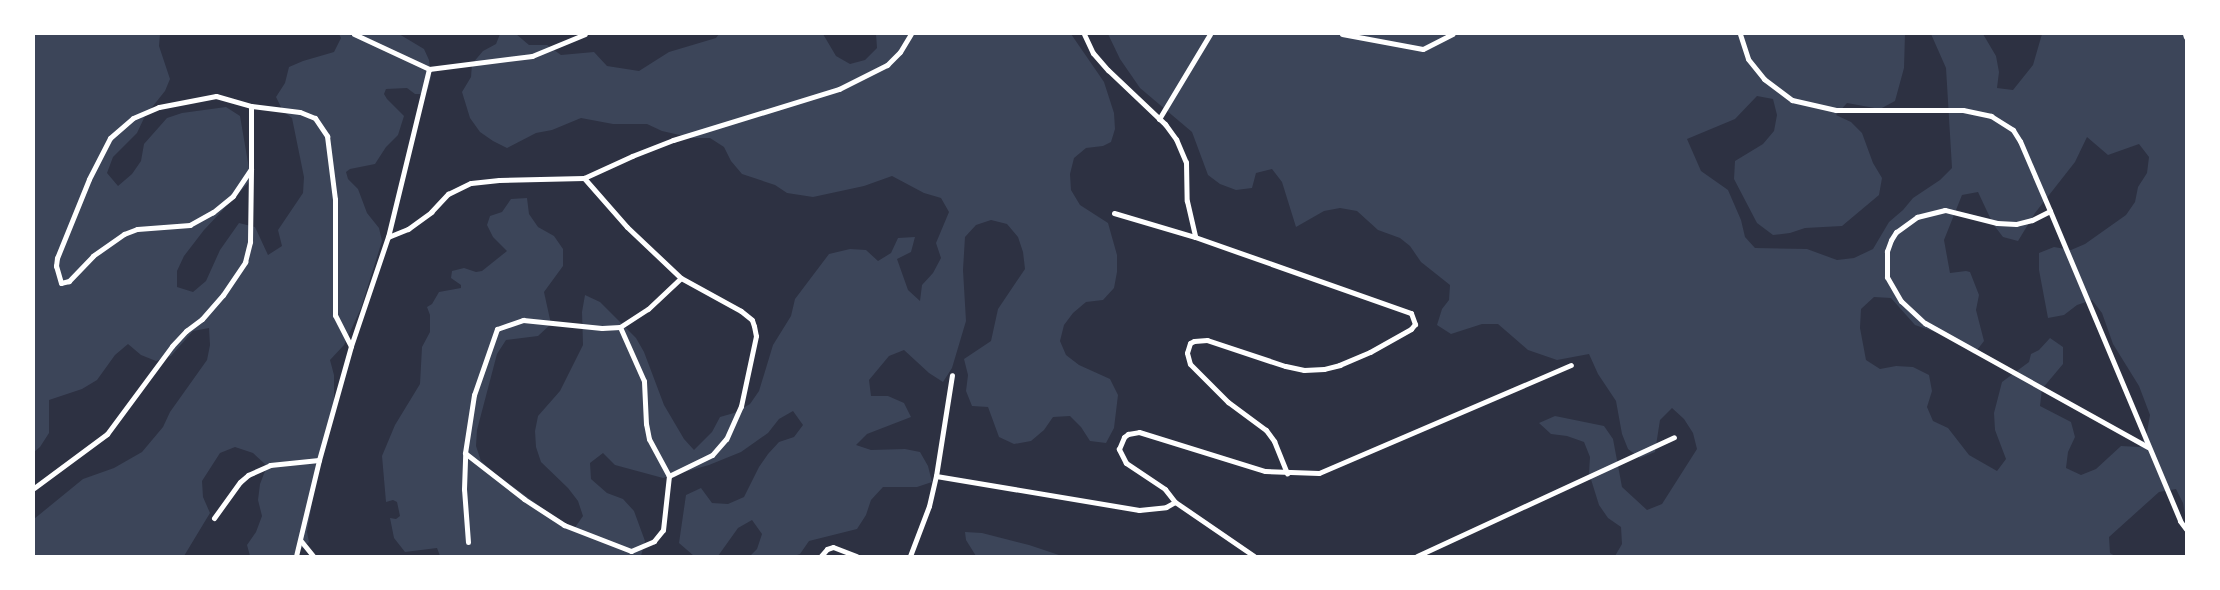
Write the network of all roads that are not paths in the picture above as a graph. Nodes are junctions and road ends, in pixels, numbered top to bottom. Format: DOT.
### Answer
graph roads {
  1 [pos="354,34"];
  2 [pos="585,34"];
  3 [pos="911,34"];
  4 [pos="1084,34"];
  5 [pos="1210,34"];
  6 [pos="1342,34"];
  7 [pos="1452,34"];
  8 [pos="1740,34"];
  9 [pos="429,69"];
  10 [pos="252,106"];
  11 [pos="1159,118"];
  12 [pos="251,169"];
  13 [pos="584,178"];
  14 [pos="2050,211"];
  15 [pos="1114,213"];
  16 [pos="388,237"];
  17 [pos="1195,237"];
  18 [pos="681,278"];
  19 [pos="620,327"];
  20 [pos="351,346"];
  21 [pos="1571,365"];
  22 [pos="952,375"];
  23 [pos="1674,437"];
  24 [pos="2148,447"];
  25 [pos="465,453"];
  26 [pos="319,460"];
  27 [pos="1287,473"];
  28 [pos="670,476"];
  29 [pos="936,476"];
  30 [pos="34,488"];
  31 [pos="1175,502"];
  32 [pos="214,518"];
  33 [pos="2186,529"];
  34 [pos="301,541"];
  35 [pos="468,542"];
  36 [pos="296,556"];
  37 [pos="313,556"];
  38 [pos="822,556"];
  39 [pos="856,556"];
  40 [pos="910,556"];
  41 [pos="1254,556"];
  42 [pos="1417,556"];
  1 -- 9 [label="street"];
  2 -- 9 [label="street"];
  3 -- 13 [label="street"];
  4 -- 11 [label="street"];
  5 -- 11 [label="street"];
  6 -- 7 [label="street"];
  8 -- 14 [label="street"];
  9 -- 16 [label="street"];
  10 -- 12 [label="street"];
  10 -- 12 [label="street"];
  10 -- 20 [label="street"];
  11 -- 17 [label="street"];
  12 -- 30 [label="street"];
  13 -- 16 [label="street"];
  13 -- 18 [label="street"];
  14 -- 24 [label="street"];
  14 -- 24 [label="street"];
  15 -- 17 [label="street"];
  16 -- 20 [label="street"];
  17 -- 27 [label="street"];
  18 -- 19 [label="street"];
  18 -- 28 [label="street"];
  19 -- 25 [label="street"];
  19 -- 28 [label="street"];
  20 -- 26 [label="street"];
  21 -- 27 [label="street"];
  22 -- 29 [label="street"];
  23 -- 42 [label="street"];
  24 -- 33 [label="street"];
  25 -- 28 [label="street"];
  25 -- 35 [label="street"];
  26 -- 32 [label="street"];
  26 -- 34 [label="street"];
  27 -- 31 [label="street"];
  29 -- 31 [label="street"];
  29 -- 40 [label="street"];
  31 -- 41 [label="street"];
  34 -- 36 [label="street"];
  34 -- 37 [label="street"];
  38 -- 39 [label="street"];
}
